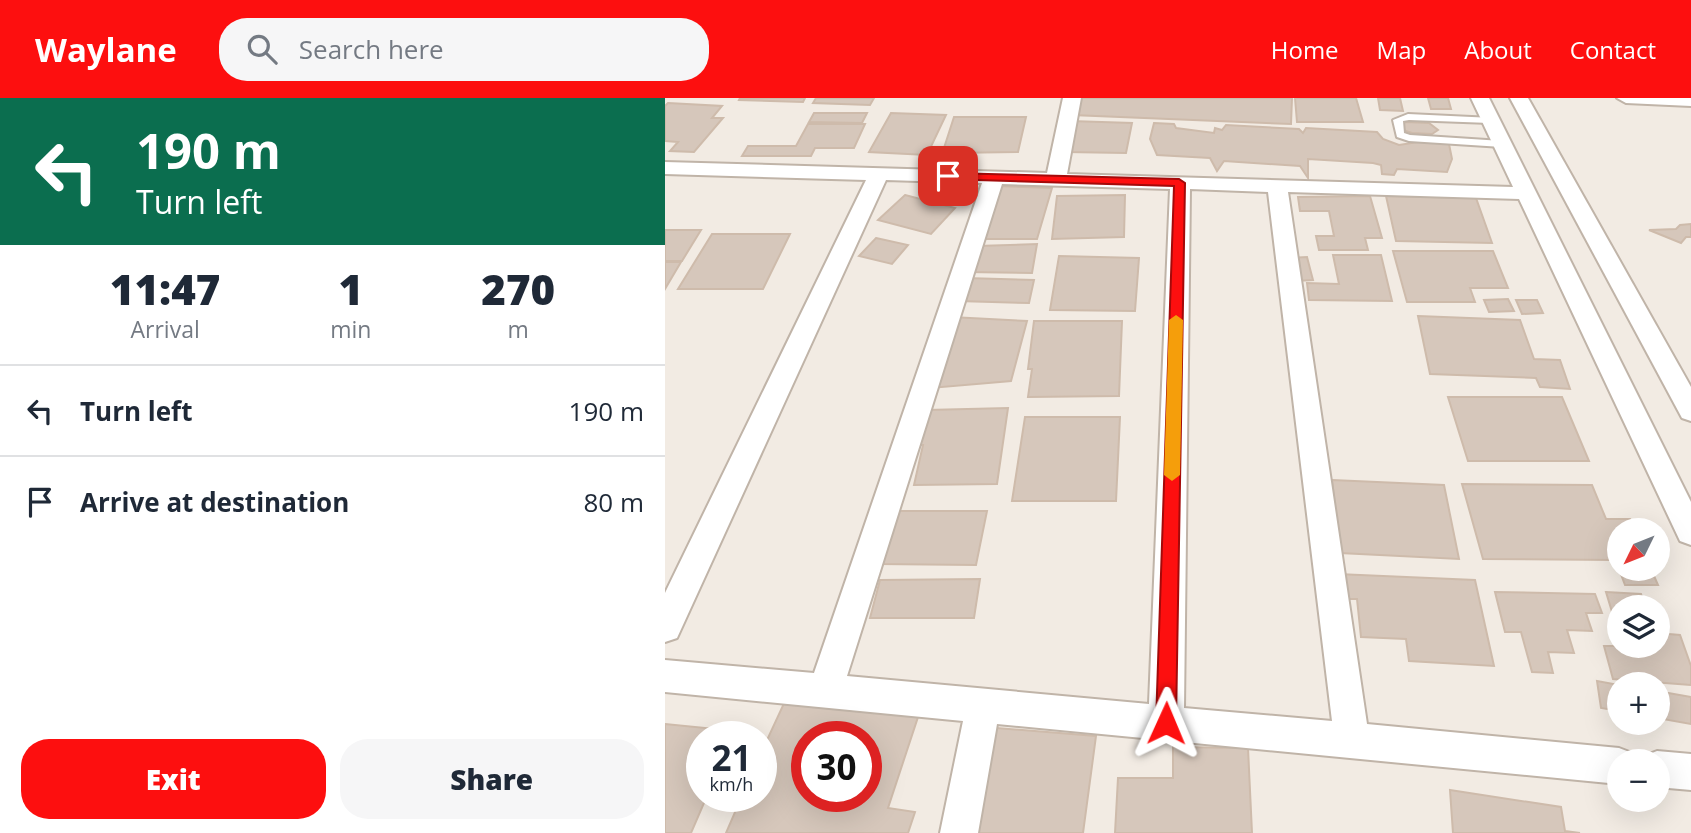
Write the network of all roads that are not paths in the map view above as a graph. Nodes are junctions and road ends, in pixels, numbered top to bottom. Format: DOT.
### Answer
graph roads {
  1 [pos="1072,98"];
  2 [pos="1479,98"];
  3 [pos="1519,98"];
  4 [pos="1626,98"];
  5 [pos="1691,101"];
  6 [pos="1442,118"];
  7 [pos="1490,120"];
  8 [pos="1451,142"];
  9 [pos="1502,144"];
  10 [pos="666,170"];
  11 [pos="879,174"];
  12 [pos="994,178"];
  13 [pos="1056,179"];
  14 [pos="1179,183"];
  15 [pos="1277,186"];
  16 [pos="1526,193"];
  17 [pos="1691,409"];
  18 [pos="1691,532"];
  19 [pos="665,627"];
  20 [pos="665,676"];
  21 [pos="825,691"];
  22 [pos="983,706"];
  23 [pos="1166,723"];
  24 [pos="1352,741"];
  25 [pos="1607,765"];
  26 [pos="1670,770"];
  27 [pos="1691,772"];
  28 [pos="959,833"];
  1 -- 13 [label="street"];
  2 -- 7 [label="street"];
  3 -- 17 [label="street"];
  4 -- 5 [label="street"];
  6 -- 7 [label="lane"];
  6 -- 8 [label="lane"];
  6 -- 8 [label="lane"];
  7 -- 9 [label="street"];
  8 -- 9 [label="lane"];
  9 -- 16 [label="street"];
  10 -- 11 [label="street"];
  11 -- 12 [label="street"];
  11 -- 19 [label="street"];
  12 -- 13 [label="street"];
  12 -- 21 [label="street"];
  13 -- 14 [label="street"];
  14 -- 15 [label="street"];
  14 -- 23 [label="street"];
  15 -- 16 [label="street"];
  15 -- 24 [label="street"];
  16 -- 18 [label="street"];
  20 -- 21 [label="street"];
  21 -- 22 [label="street"];
  22 -- 23 [label="street"];
  22 -- 28 [label="street"];
  23 -- 24 [label="street"];
  24 -- 25 [label="street"];
  26 -- 27 [label="street"];
}
